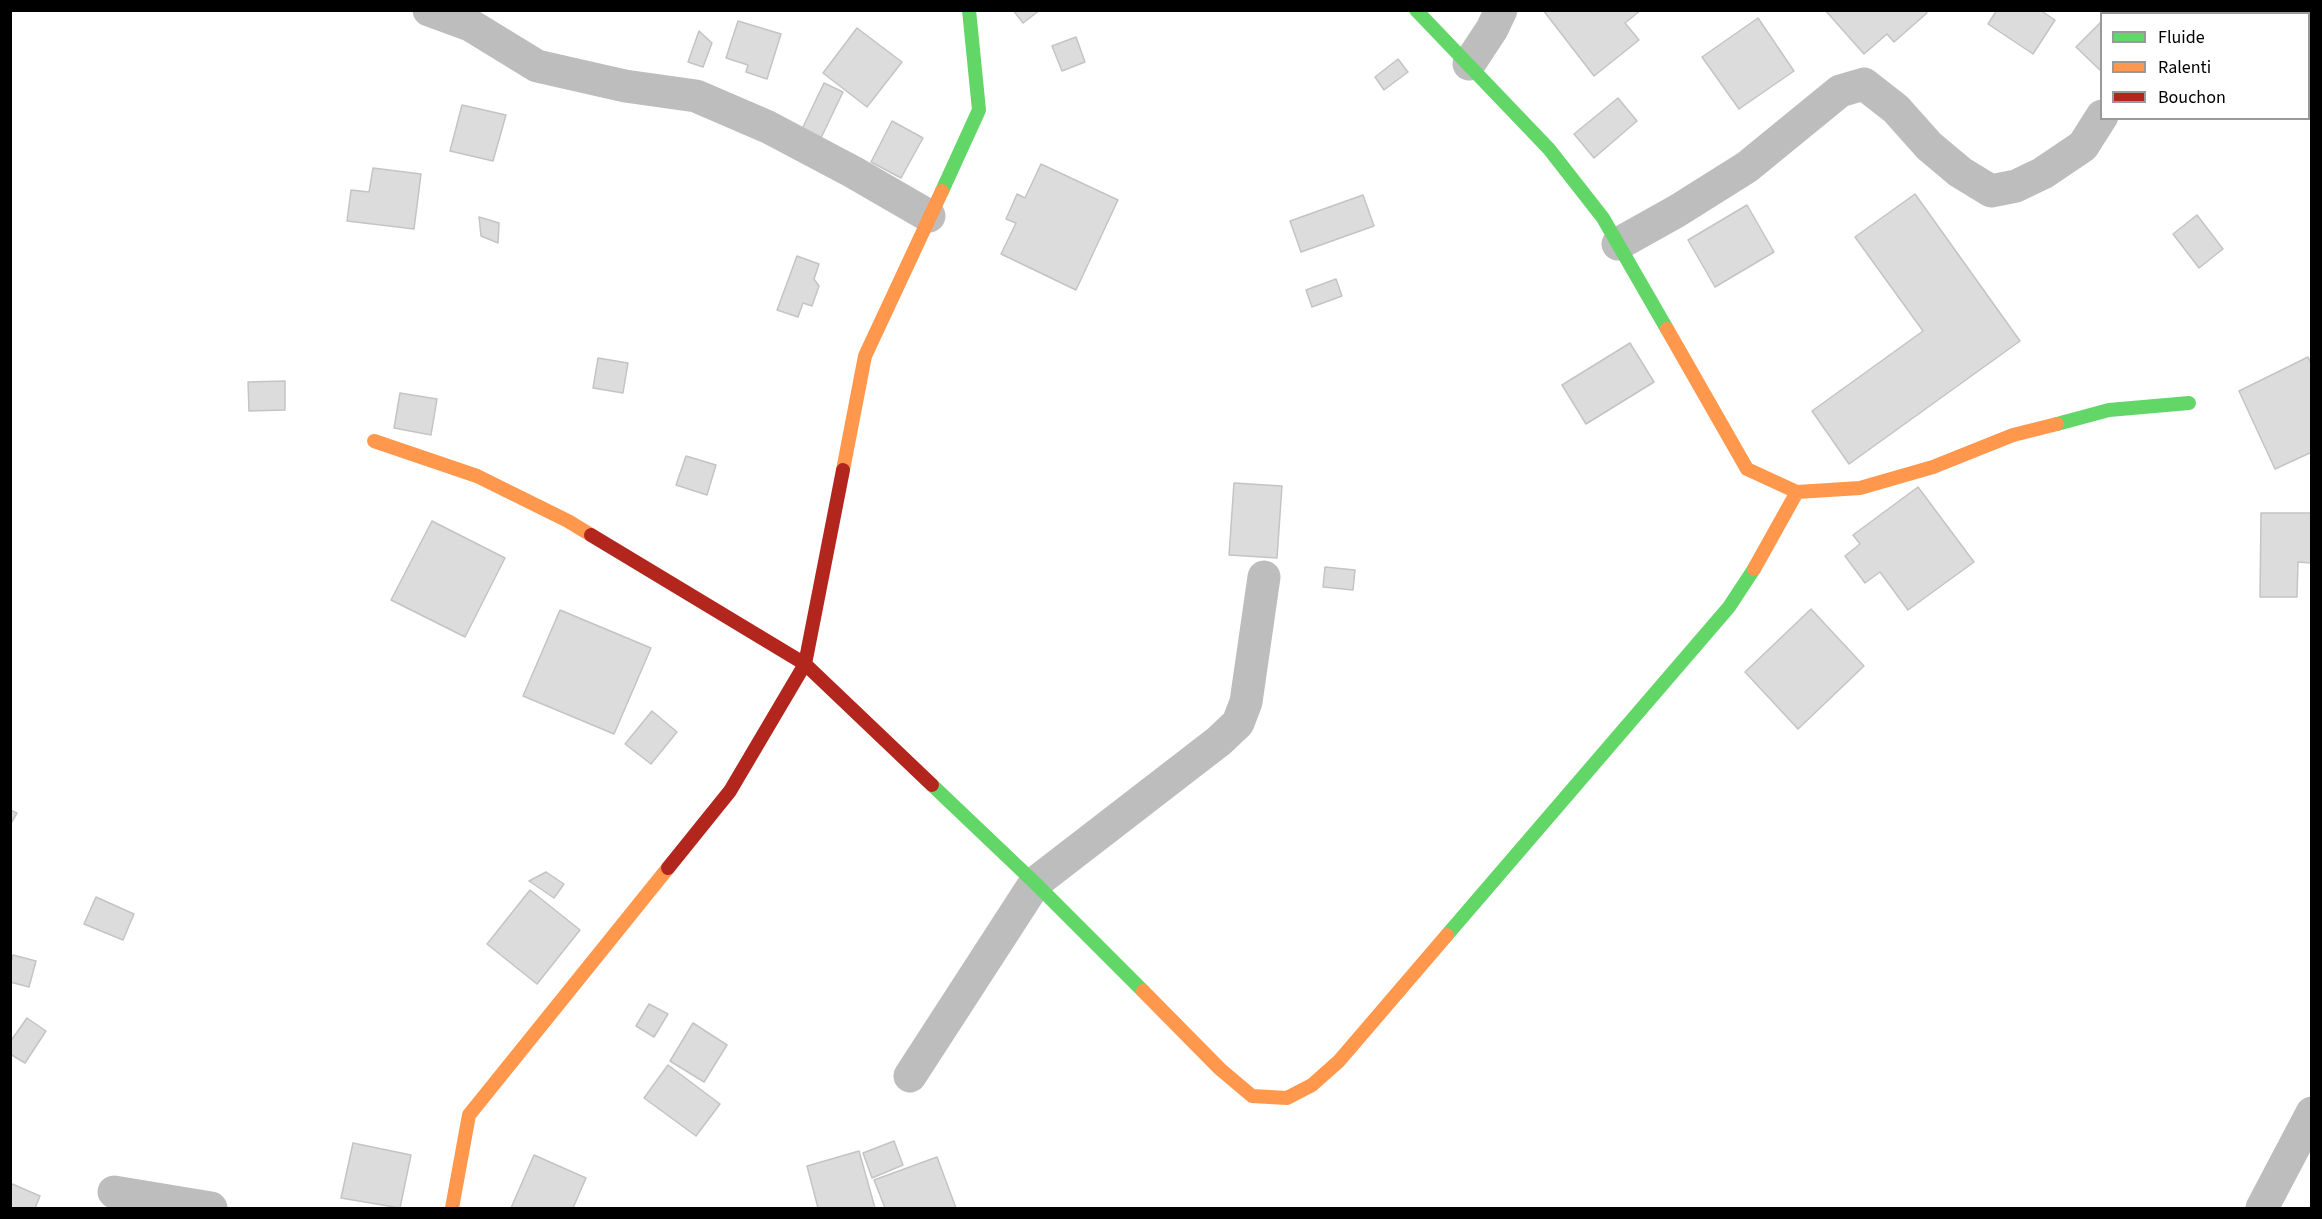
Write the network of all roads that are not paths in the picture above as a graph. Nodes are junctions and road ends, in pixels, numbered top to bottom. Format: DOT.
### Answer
graph roads {
  1 [pos="429,10"];
  2 [pos="969,10"];
  3 [pos="1416,10"];
  4 [pos="1502,10"];
  5 [pos="1468,64"];
  6 [pos="2100,119"];
  7 [pos="929,216"];
  8 [pos="1618,244"];
  9 [pos="2189,403"];
  10 [pos="374,441"];
  11 [pos="1797,492"];
  12 [pos="1264,577"];
  13 [pos="804,664"];
  14 [pos="1035,883"];
  15 [pos="910,1076"];
  16 [pos="2312,1113"];
  17 [pos="114,1192"];
  18 [pos="211,1209"];
  19 [pos="452,1209"];
  20 [pos="2262,1209"];
  1 -- 7 [label="street"];
  2 -- 7 [label="street"];
  3 -- 5 [label="street"];
  4 -- 5 [label="street"];
  5 -- 8 [label="street"];
  6 -- 8 [label="street"];
  7 -- 13 [label="street"];
  8 -- 11 [label="street"];
  9 -- 11 [label="street"];
  10 -- 13 [label="street"];
  11 -- 14 [label="street"];
  12 -- 14 [label="street"];
  13 -- 14 [label="street"];
  13 -- 19 [label="street"];
  14 -- 15 [label="street"];
  16 -- 20 [label="street"];
  17 -- 18 [label="street"];
}
